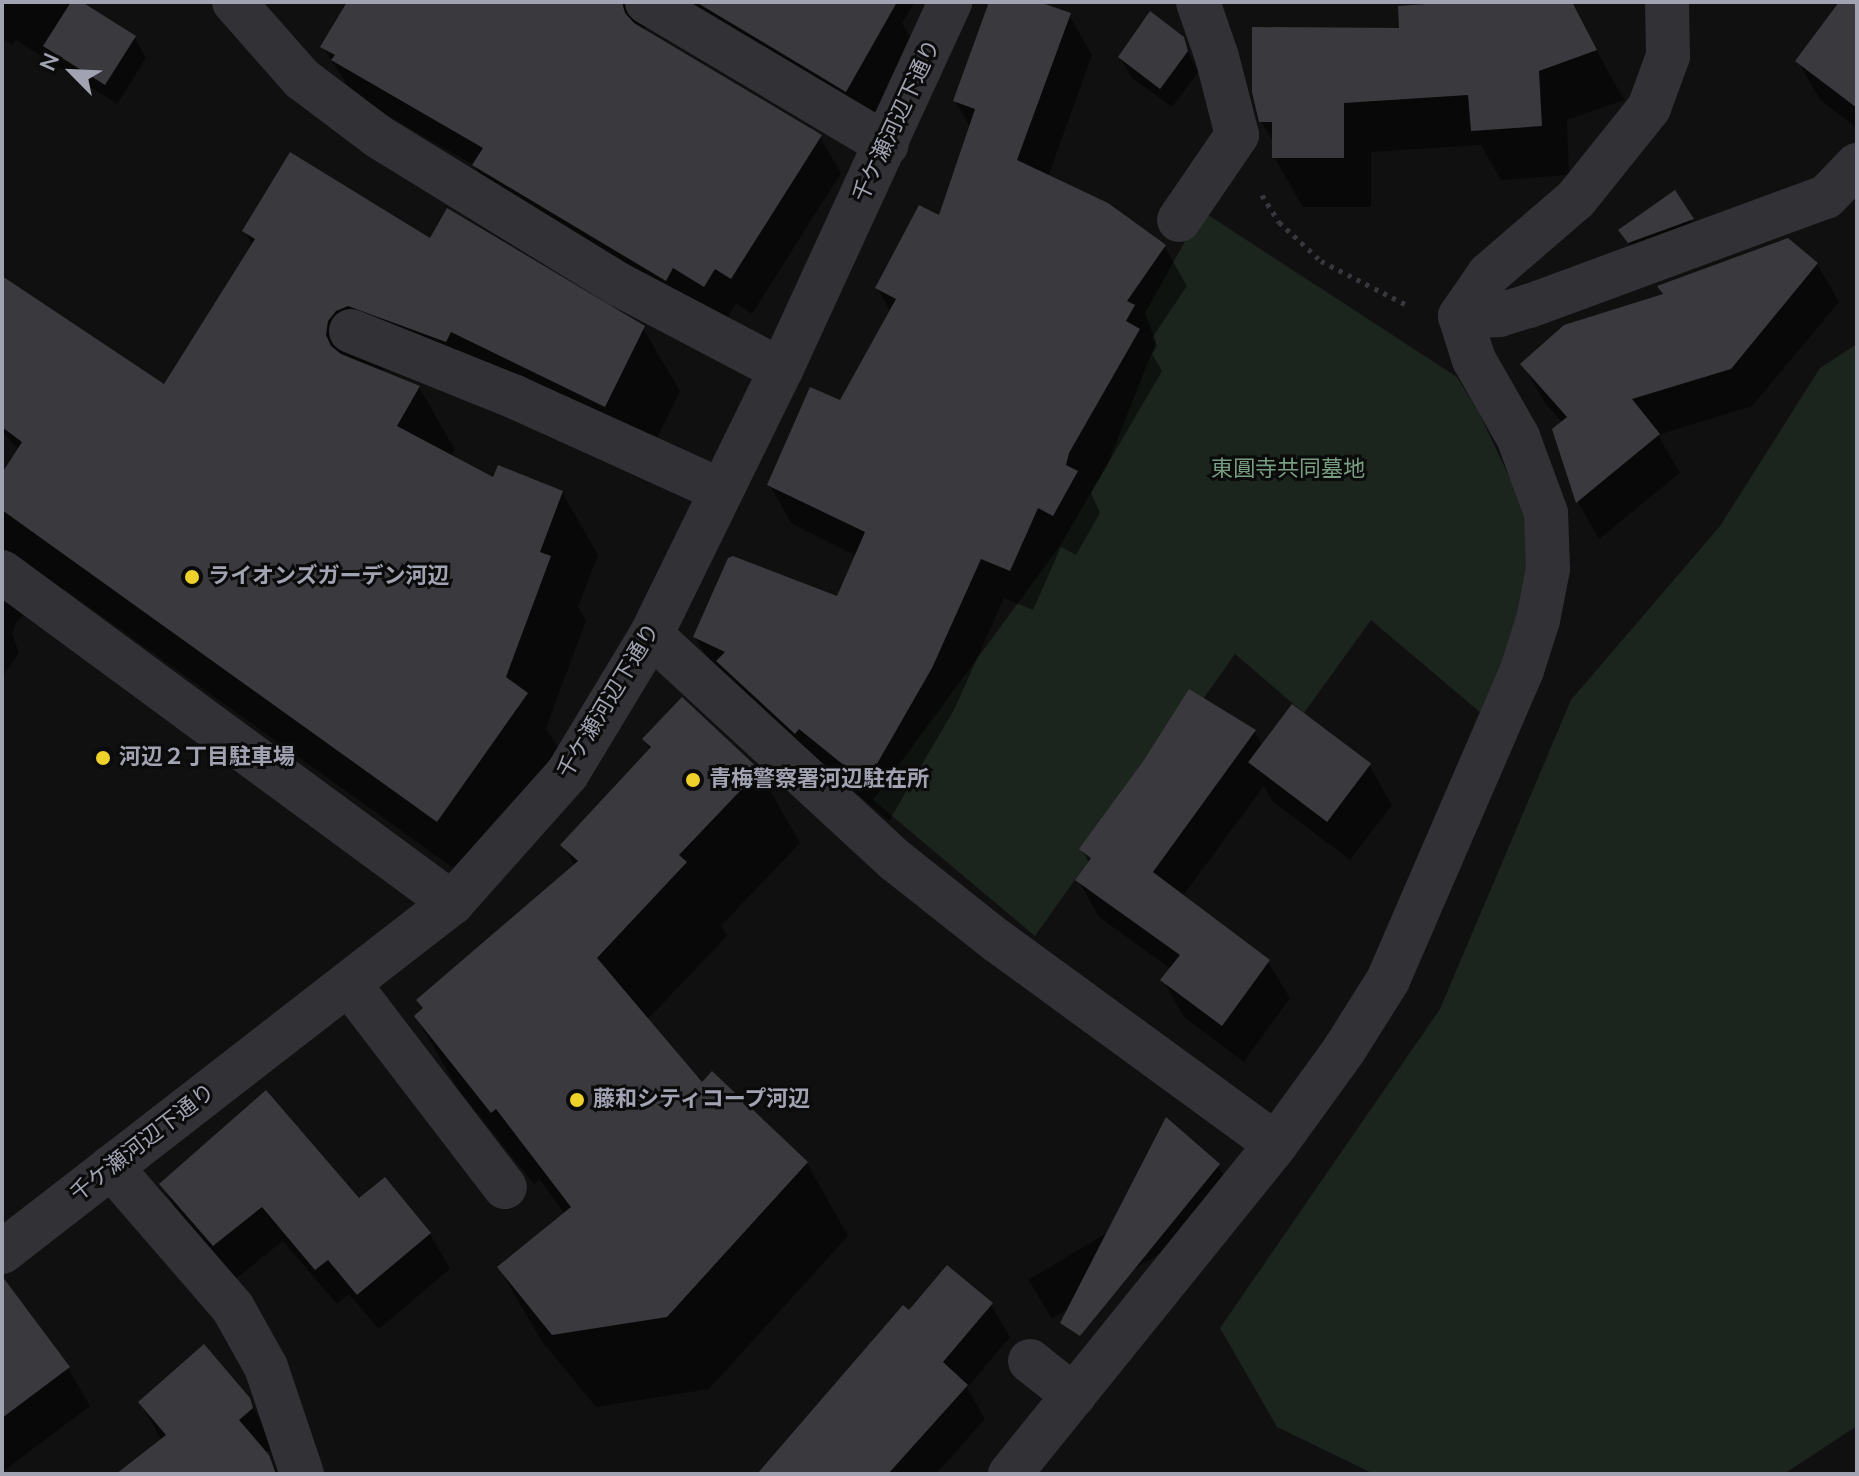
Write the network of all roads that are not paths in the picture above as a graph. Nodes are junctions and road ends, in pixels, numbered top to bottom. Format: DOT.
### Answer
graph roads {
  1 [pos="234,2"];
  2 [pos="647,2"];
  3 [pos="950,2"];
  4 [pos="1198,2"];
  5 [pos="1667,2"];
  6 [pos="887,145"];
  7 [pos="1857,165"];
  8 [pos="1179,220"];
  9 [pos="1460,316"];
  10 [pos="351,331"];
  11 [pos="781,370"];
  12 [pos="720,490"];
  13 [pos="2,572"];
  14 [pos="651,635"];
  15 [pos="452,903"];
  16 [pos="349,984"];
  17 [pos="1276,1144"];
  18 [pos="111,1167"];
  19 [pos="505,1187"];
  20 [pos="2,1252"];
  21 [pos="1030,1361"];
  22 [pos="1074,1396"];
  23 [pos="302,1474"];
  24 [pos="1010,1474"];
  1 -- 11 [label="street"];
  2 -- 6 [label="street"];
  3 -- 6 [label="street, 千ケ瀬河辺下通り"];
  4 -- 8 [label="street"];
  5 -- 9 [label="street"];
  6 -- 11 [label="street, 千ケ瀬河辺下通り"];
  7 -- 9 [label="street"];
  9 -- 17 [label="street"];
  10 -- 12 [label="street"];
  11 -- 12 [label="street, 千ケ瀬河辺下通り"];
  12 -- 14 [label="street, 千ケ瀬河辺下通り"];
  13 -- 15 [label="street"];
  14 -- 15 [label="street, 千ケ瀬河辺下通り"];
  14 -- 17 [label="street"];
  15 -- 16 [label="street, 千ケ瀬河辺下通り"];
  16 -- 18 [label="street, 千ケ瀬河辺下通り"];
  16 -- 19 [label="street"];
  17 -- 22 [label="street"];
  18 -- 20 [label="street, 千ケ瀬河辺下通り"];
  18 -- 23 [label="street"];
  21 -- 22 [label="street"];
  22 -- 24 [label="street"];
}
